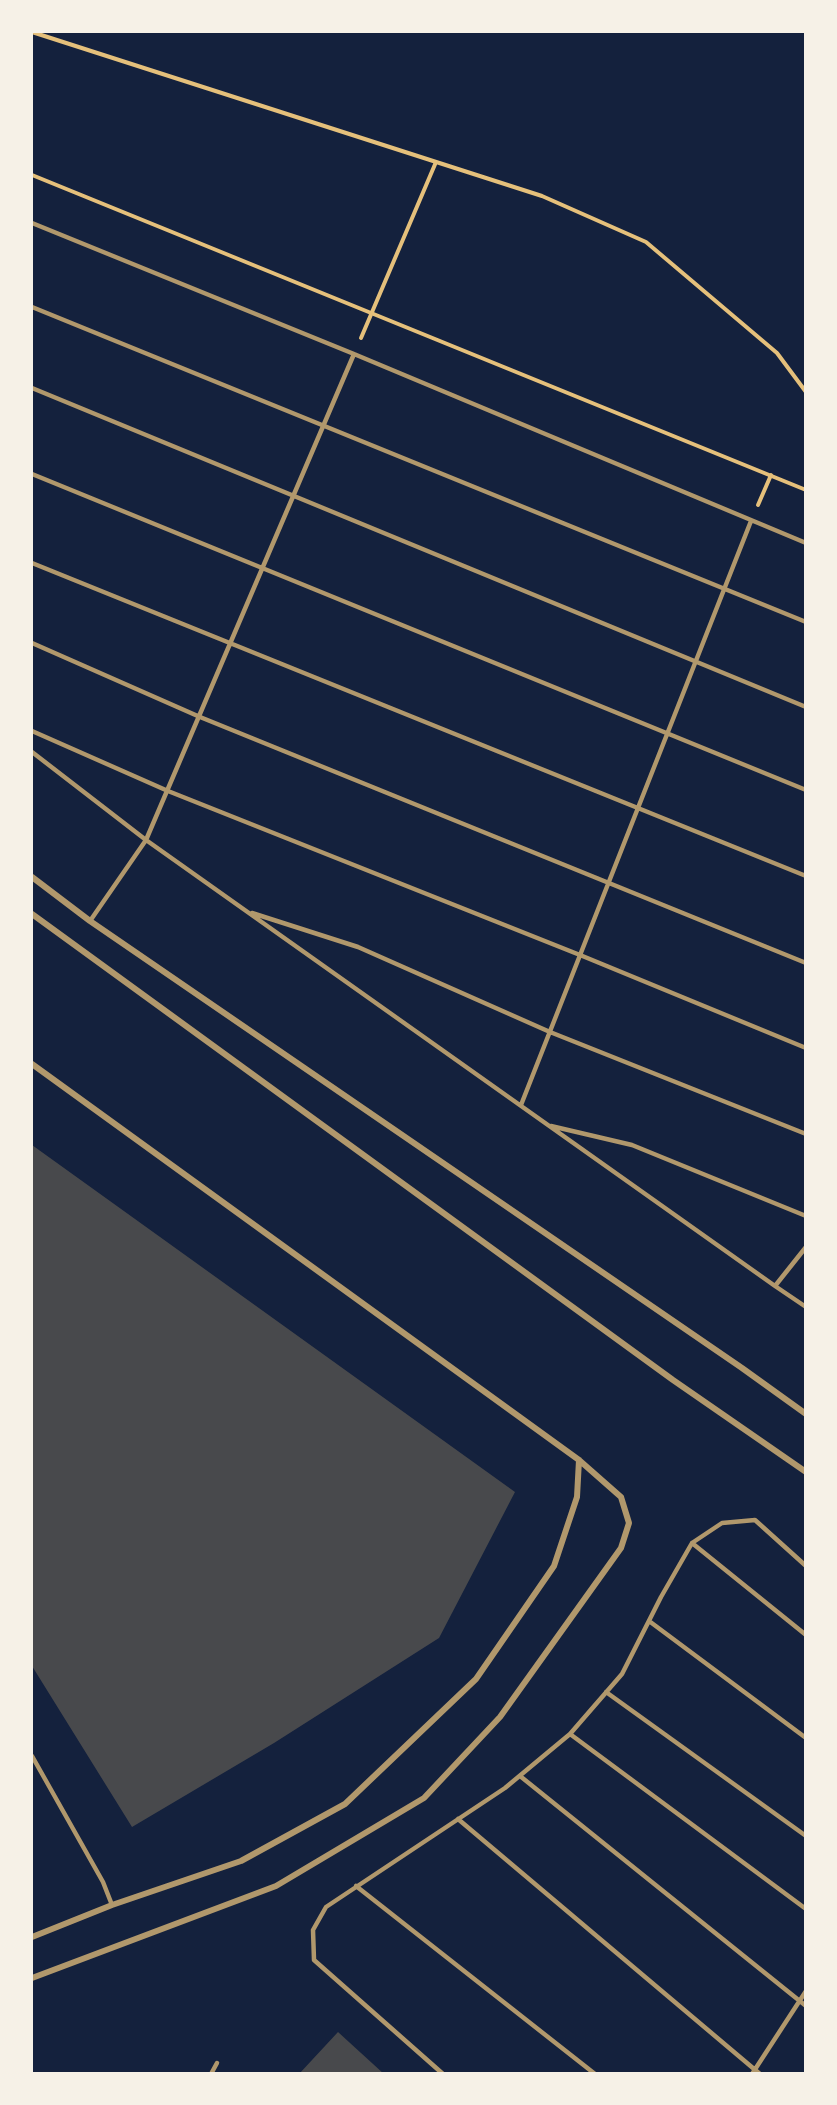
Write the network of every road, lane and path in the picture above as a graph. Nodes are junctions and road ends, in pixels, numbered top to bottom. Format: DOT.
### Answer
graph roads {
  1 [pos="32,32"];
  2 [pos="436,162"];
  3 [pos="32,175"];
  4 [pos="32,223"];
  5 [pos="32,308"];
  6 [pos="372,313"];
  7 [pos="354,354"];
  8 [pos="32,388"];
  9 [pos="806,392"];
  10 [pos="324,426"];
  11 [pos="32,474"];
  12 [pos="771,475"];
  13 [pos="806,490"];
  14 [pos="293,496"];
  15 [pos="751,521"];
  16 [pos="806,543"];
  17 [pos="32,563"];
  18 [pos="262,569"];
  19 [pos="724,590"];
  20 [pos="806,622"];
  21 [pos="32,643"];
  22 [pos="231,643"];
  23 [pos="695,663"];
  24 [pos="806,707"];
  25 [pos="200,717"];
  26 [pos="32,731"];
  27 [pos="667,734"];
  28 [pos="32,752"];
  29 [pos="806,790"];
  30 [pos="168,791"];
  31 [pos="638,808"];
  32 [pos="146,840"];
  33 [pos="806,876"];
  34 [pos="32,877"];
  35 [pos="609,883"];
  36 [pos="246,912"];
  37 [pos="32,914"];
  38 [pos="90,921"];
  39 [pos="580,955"];
  40 [pos="806,963"];
  41 [pos="550,1032"];
  42 [pos="806,1048"];
  43 [pos="32,1064"];
  44 [pos="521,1105"];
  45 [pos="547,1125"];
  46 [pos="806,1134"];
  47 [pos="806,1216"];
  48 [pos="806,1247"];
  49 [pos="775,1286"];
  50 [pos="806,1306"];
  51 [pos="806,1414"];
  52 [pos="579,1460"];
  53 [pos="806,1472"];
  54 [pos="692,1543"];
  55 [pos="806,1566"];
  56 [pos="649,1621"];
  57 [pos="806,1635"];
  58 [pos="606,1692"];
  59 [pos="570,1734"];
  60 [pos="806,1738"];
  61 [pos="32,1756"];
  62 [pos="520,1776"];
  63 [pos="458,1819"];
  64 [pos="806,1836"];
  65 [pos="356,1886"];
  66 [pos="112,1905"];
  67 [pos="806,1908"];
  68 [pos="32,1937"];
  69 [pos="32,1978"];
  70 [pos="806,1992"];
  71 [pos="799,2001"];
  72 [pos="806,2006"];
  73 [pos="217,2063"];
  74 [pos="753,2071"];
  75 [pos="211,2073"];
  76 [pos="443,2073"];
  77 [pos="595,2073"];
  78 [pos="760,2073"];
  1 -- 2 [label="path"];
  2 -- 6 [label="path"];
  2 -- 9 [label="path"];
  3 -- 6 [label="path"];
  4 -- 7 [label="lane"];
  5 -- 10 [label="lane"];
  6 -- 7 [label="path"];
  6 -- 12 [label="path"];
  7 -- 10 [label="lane"];
  7 -- 15 [label="lane"];
  8 -- 14 [label="lane"];
  10 -- 14 [label="lane"];
  10 -- 19 [label="lane"];
  11 -- 18 [label="lane"];
  12 -- 13 [label="path"];
  12 -- 15 [label="path"];
  14 -- 18 [label="lane"];
  14 -- 23 [label="lane"];
  15 -- 16 [label="lane"];
  15 -- 19 [label="lane"];
  17 -- 22 [label="lane"];
  18 -- 22 [label="lane"];
  18 -- 27 [label="lane"];
  19 -- 20 [label="lane"];
  19 -- 23 [label="lane"];
  21 -- 25 [label="lane"];
  22 -- 25 [label="lane"];
  22 -- 31 [label="lane"];
  23 -- 24 [label="lane"];
  23 -- 27 [label="lane"];
  25 -- 30 [label="lane"];
  25 -- 35 [label="lane"];
  26 -- 30 [label="lane"];
  27 -- 29 [label="lane"];
  27 -- 31 [label="lane"];
  28 -- 32 [label="lane"];
  30 -- 32 [label="lane"];
  30 -- 39 [label="lane"];
  31 -- 33 [label="lane"];
  31 -- 35 [label="lane"];
  32 -- 36 [label="lane"];
  32 -- 38 [label="lane"];
  34 -- 38 [label="street"];
  35 -- 39 [label="lane"];
  35 -- 40 [label="lane"];
  36 -- 41 [label="lane"];
  36 -- 44 [label="lane"];
  37 -- 53 [label="street"];
  38 -- 51 [label="street"];
  39 -- 41 [label="lane"];
  39 -- 42 [label="lane"];
  41 -- 44 [label="lane"];
  41 -- 46 [label="lane"];
  43 -- 52 [label="street"];
  44 -- 45 [label="lane"];
  45 -- 47 [label="lane"];
  45 -- 49 [label="lane"];
  48 -- 49 [label="lane"];
  49 -- 50 [label="lane"];
  52 -- 66 [label="street"];
  52 -- 69 [label="street"];
  54 -- 55 [label="lane"];
  54 -- 56 [label="lane"];
  54 -- 57 [label="lane"];
  56 -- 58 [label="lane"];
  56 -- 60 [label="lane"];
  58 -- 59 [label="lane"];
  58 -- 64 [label="lane"];
  59 -- 62 [label="lane"];
  59 -- 67 [label="lane"];
  61 -- 66 [label="lane"];
  62 -- 63 [label="lane"];
  62 -- 71 [label="lane"];
  63 -- 65 [label="lane"];
  63 -- 74 [label="lane"];
  65 -- 76 [label="lane"];
  65 -- 77 [label="lane"];
  66 -- 68 [label="street"];
  70 -- 71 [label="lane"];
  71 -- 72 [label="lane"];
  71 -- 74 [label="lane"];
  73 -- 75 [label="lane"];
  74 -- 78 [label="lane"];
}
